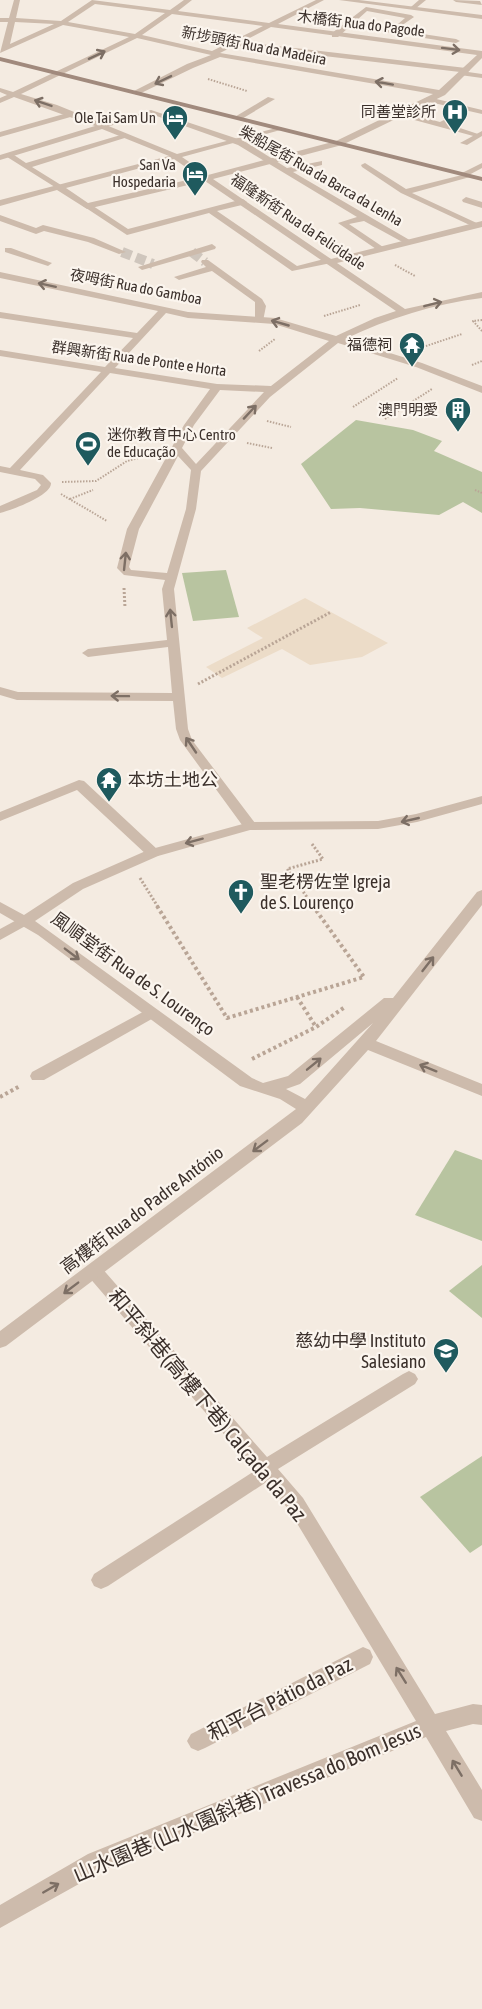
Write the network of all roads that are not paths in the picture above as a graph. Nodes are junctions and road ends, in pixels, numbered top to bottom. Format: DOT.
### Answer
graph roads {
  1 [pos="17,0"];
  2 [pos="189,0"];
  3 [pos="321,0"];
  4 [pos="342,0"];
  5 [pos="423,0"];
  6 [pos="456,0"];
  7 [pos="463,0"];
  8 [pos="96,1"];
  9 [pos="413,8"];
  10 [pos="170,13"];
  11 [pos="407,15"];
  12 [pos="468,15"];
  13 [pos="482,16"];
  14 [pos="0,20"];
  15 [pos="12,20"];
  16 [pos="62,23"];
  17 [pos="267,26"];
  18 [pos="369,28"];
  19 [pos="398,28"];
  20 [pos="335,35"];
  21 [pos="136,36"];
  22 [pos="387,41"];
  23 [pos="456,41"];
  24 [pos="234,43"];
  25 [pos="3,49"];
  26 [pos="216,54"];
  27 [pos="481,56"];
  28 [pos="0,59"];
  29 [pos="464,72"];
  30 [pos="58,73"];
  31 [pos="482,76"];
  32 [pos="0,90"];
  33 [pos="442,92"];
  34 [pos="16,93"];
  35 [pos="137,93"];
  36 [pos="452,94"];
  37 [pos="271,99"];
  38 [pos="428,99"];
  39 [pos="0,101"];
  40 [pos="482,112"];
  41 [pos="399,113"];
  42 [pos="71,114"];
  43 [pos="463,114"];
  44 [pos="237,118"];
  45 [pos="441,125"];
  46 [pos="103,126"];
  47 [pos="280,129"];
  48 [pos="480,134"];
  49 [pos="0,135"];
  50 [pos="127,136"];
  51 [pos="235,141"];
  52 [pos="339,143"];
  53 [pos="482,147"];
  54 [pos="4,156"];
  55 [pos="175,156"];
  56 [pos="273,162"];
  57 [pos="319,164"];
  58 [pos="365,165"];
  59 [pos="482,165"];
  60 [pos="25,166"];
  61 [pos="286,171"];
  62 [pos="466,175"];
  63 [pos="206,177"];
  64 [pos="482,179"];
  65 [pos="58,187"];
  66 [pos="405,192"];
  67 [pos="466,200"];
  68 [pos="243,202"];
  69 [pos="0,203"];
  70 [pos="482,205"];
  71 [pos="87,206"];
  72 [pos="210,210"];
  73 [pos="0,218"];
  74 [pos="366,218"];
  75 [pos="479,224"];
  76 [pos="409,242"];
  77 [pos="212,247"];
  78 [pos="382,249"];
  79 [pos="8,250"];
  80 [pos="122,252"];
  81 [pos="329,261"];
  82 [pos="48,263"];
  83 [pos="142,267"];
  84 [pos="0,274"];
  85 [pos="179,277"];
  86 [pos="482,295"];
  87 [pos="164,310"];
  88 [pos="403,312"];
  89 [pos="0,315"];
  90 [pos="260,319"];
  91 [pos="140,336"];
  92 [pos="336,340"];
  93 [pos="0,353"];
  94 [pos="108,370"];
  95 [pos="217,387"];
  96 [pos="273,389"];
  97 [pos="482,390"];
  98 [pos="177,448"];
  99 [pos="0,469"];
  100 [pos="196,470"];
  101 [pos="12,472"];
  102 [pos="0,510"];
  103 [pos="171,577"];
  104 [pos="173,643"];
  105 [pos="88,653"];
  106 [pos="0,691"];
  107 [pos="179,697"];
  108 [pos="0,800"];
  109 [pos="482,800"];
  110 [pos="466,805"];
  111 [pos="482,806"];
  112 [pos="6,815"];
  113 [pos="250,826"];
  114 [pos="153,853"];
  115 [pos="482,895"];
  116 [pos="0,907"];
  117 [pos="24,921"];
  118 [pos="0,935"];
  119 [pos="412,985"];
  120 [pos="152,1012"];
  121 [pos="366,1043"];
  122 [pos="39,1076"];
  123 [pos="243,1079"];
  124 [pos="482,1090"];
  125 [pos="305,1109"];
  126 [pos="94,1271"];
  127 [pos="0,1341"];
  128 [pos="409,1379"];
  129 [pos="266,1469"];
  130 [pos="101,1580"];
  131 [pos="363,1658"];
  132 [pos="482,1715"];
  133 [pos="431,1725"];
  134 [pos="198,1742"];
  135 [pos="482,1810"];
  136 [pos="0,1917"];
  1 -- 15 [label="street"];
  2 -- 10 [label="street"];
  3 -- 17 [label="street"];
  4 -- 9 [label="street"];
  5 -- 9 [label="street"];
  6 -- 7 [label="street"];
  7 -- 12 [label="street"];
  8 -- 10 [label="street, 木橋街 Rua do Pagode"];
  8 -- 16 [label="street"];
  9 -- 11 [label="street"];
  9 -- 12 [label="street"];
  10 -- 17 [label="street, 木橋街 Rua do Pagode"];
  10 -- 21 [label="street"];
  11 -- 19 [label="street"];
  11 -- 20 [label="street"];
  12 -- 13 [label="street"];
  14 -- 15 [label="street, 新埗頭街 Rua da Madeira"];
  15 -- 16 [label="street, 新埗頭街 Rua da Madeira"];
  15 -- 25 [label="street"];
  16 -- 21 [label="street, 新埗頭街 Rua da Madeira"];
  16 -- 25 [label="street"];
  17 -- 20 [label="street, 木橋街 Rua do Pagode"];
  17 -- 24 [label="street"];
  18 -- 19 [label="street"];
  19 -- 22 [label="street"];
  19 -- 23 [label="street"];
  20 -- 22 [label="street, 木橋街 Rua do Pagode"];
  21 -- 26 [label="street, 新埗頭街 Rua da Madeira"];
  30 -- 21 [label="street, one-way"];
  22 -- 27 [label="street, 木橋街 Rua do Pagode, one-way"];
  24 -- 26 [label="street"];
  24 -- 29 [label="street"];
  33 -- 26 [label="street, 新埗頭街 Rua da Madeira, one-way"];
  26 -- 35 [label="street, one-way"];
  27 -- 29 [label="street"];
  28 -- 30 [label="main road"];
  29 -- 31 [label="street"];
  29 -- 33 [label="street"];
  30 -- 34 [label="street"];
  30 -- 35 [label="main road"];
  32 -- 34 [label="street, 福隆新街 Rua da Felicidade"];
  33 -- 36 [label="street, 新埗頭街 Rua da Madeira"];
  33 -- 38 [label="street"];
  34 -- 39 [label="street"];
  42 -- 34 [label="street, 福隆新街 Rua da Felicidade, one-way"];
  35 -- 44 [label="main road"];
  37 -- 44 [label="street"];
  38 -- 40 [label="street"];
  38 -- 41 [label="street"];
  41 -- 45 [label="street"];
  41 -- 52 [label="street"];
  42 -- 46 [label="street, 福隆新街 Rua da Felicidade"];
  42 -- 49 [label="street"];
  43 -- 45 [label="street"];
  44 -- 47 [label="main road"];
  45 -- 48 [label="street"];
  46 -- 50 [label="street, 福隆新街 Rua da Felicidade"];
  46 -- 51 [label="street, 柴船尾街 Rua da Barca da Lenha"];
  46 -- 54 [label="street"];
  47 -- 51 [label="street"];
  47 -- 52 [label="main road"];
  48 -- 53 [label="street"];
  50 -- 55 [label="street, 福隆新街 Rua da Felicidade"];
  50 -- 60 [label="street"];
  51 -- 55 [label="street"];
  51 -- 56 [label="street, 柴船尾街 Rua da Barca da Lenha"];
  52 -- 56 [label="street"];
  52 -- 62 [label="main road"];
  54 -- 60 [label="street"];
  55 -- 63 [label="street, 福隆新街 Rua da Felicidade"];
  55 -- 65 [label="street"];
  56 -- 61 [label="street, 柴船尾街 Rua da Barca da Lenha"];
  56 -- 63 [label="street"];
  57 -- 61 [label="street"];
  58 -- 66 [label="street"];
  59 -- 62 [label="street"];
  60 -- 65 [label="street"];
  61 -- 74 [label="street, 柴船尾街 Rua da Barca da Lenha"];
  62 -- 64 [label="main road"];
  62 -- 66 [label="street"];
  63 -- 68 [label="street, 福隆新街 Rua da Felicidade"];
  63 -- 71 [label="street"];
  65 -- 69 [label="street"];
  65 -- 71 [label="street"];
  66 -- 75 [label="street"];
  67 -- 70 [label="street"];
  68 -- 72 [label="street"];
  68 -- 81 [label="street, 福隆新街 Rua da Felicidade"];
  71 -- 72 [label="street"];
  72 -- 81 [label="street"];
  73 -- 80 [label="street"];
  74 -- 76 [label="street, 柴船尾街 Rua da Barca da Lenha"];
  74 -- 78 [label="street"];
  75 -- 76 [label="street"];
  76 -- 78 [label="street"];
  77 -- 83 [label="street"];
  78 -- 81 [label="street"];
  79 -- 82 [label="street"];
  81 -- 88 [label="street, 福隆新街 Rua da Felicidade"];
  87 -- 84 [label="street, 夜呣街 Rua do Gamboa, one-way"];
  85 -- 90 [label="street"];
  88 -- 86 [label="street, one-way"];
  87 -- 90 [label="street, 夜呣街 Rua do Gamboa"];
  87 -- 91 [label="street"];
  88 -- 92 [label="street"];
  89 -- 91 [label="street"];
  92 -- 90 [label="street, 夜呣街 Rua do Gamboa, one-way"];
  91 -- 94 [label="street"];
  92 -- 96 [label="street"];
  92 -- 97 [label="street, 夜呣街 Rua do Gamboa"];
  93 -- 94 [label="street, 群興新街 Rua de Ponte e Horta"];
  94 -- 95 [label="street, 群興新街 Rua de Ponte e Horta"];
  94 -- 101 [label="street"];
  95 -- 96 [label="street, 群興新街 Rua de Ponte e Horta"];
  95 -- 98 [label="street"];
  100 -- 96 [label="street, one-way"];
  98 -- 100 [label="street"];
  103 -- 98 [label="street, one-way"];
  99 -- 101 [label="street"];
  100 -- 103 [label="street"];
  101 -- 102 [label="street"];
  104 -- 103 [label="street, one-way"];
  104 -- 105 [label="street"];
  104 -- 107 [label="street"];
  107 -- 106 [label="street, one-way"];
  113 -- 107 [label="street, one-way"];
  108 -- 112 [label="street"];
  109 -- 110 [label="street, 風順堂街 Rua de S. Lourenço"];
  110 -- 111 [label="street"];
  110 -- 113 [label="street, 風順堂街 Rua de S. Lourenço, one-way"];
  112 -- 114 [label="street"];
  113 -- 114 [label="street, 風順堂街 Rua de S. Lourenço, one-way"];
  114 -- 117 [label="street, 風順堂街 Rua de S. Lourenço"];
  119 -- 115 [label="street, 風順堂街 Rua de S. Lourenço, one-way"];
  116 -- 117 [label="street"];
  117 -- 118 [label="street"];
  117 -- 120 [label="street, 風順堂街 Rua de S. Lourenço, one-way"];
  119 -- 121 [label="street, 風順堂街 Rua de S. Lourenço"];
  123 -- 119 [label="street, 風順堂街 Rua de S. Lourenço, one-way"];
  120 -- 122 [label="street"];
  120 -- 123 [label="street, 風順堂街 Rua de S. Lourenço"];
  124 -- 121 [label="street, one-way"];
  121 -- 125 [label="street, 風順堂街 Rua de S. Lourenço"];
  123 -- 125 [label="street, 風順堂街 Rua de S. Lourenço"];
  125 -- 126 [label="street, 高樓街 Rua do Padre António, one-way"];
  126 -- 127 [label="street, 高樓街 Rua do Padre António, one-way"];
  126 -- 129 [label="street, 和平斜巷(高樓下巷) Calçada da Paz"];
  128 -- 129 [label="street"];
  129 -- 130 [label="street"];
  133 -- 129 [label="street, 和平斜巷(高樓下巷) Calçada da Paz, one-way"];
  131 -- 134 [label="street, 和平台 Pátio da Paz"];
  132 -- 133 [label="street, 山水園巷 (山水園斜巷) Travessa do Bom Jesus"];
  135 -- 133 [label="street, 和平斜巷(高樓下巷) Calçada da Paz, one-way"];
  136 -- 133 [label="street, 山水園巷 (山水園斜巷) Travessa do Bom Jesus, one-way"];
}
